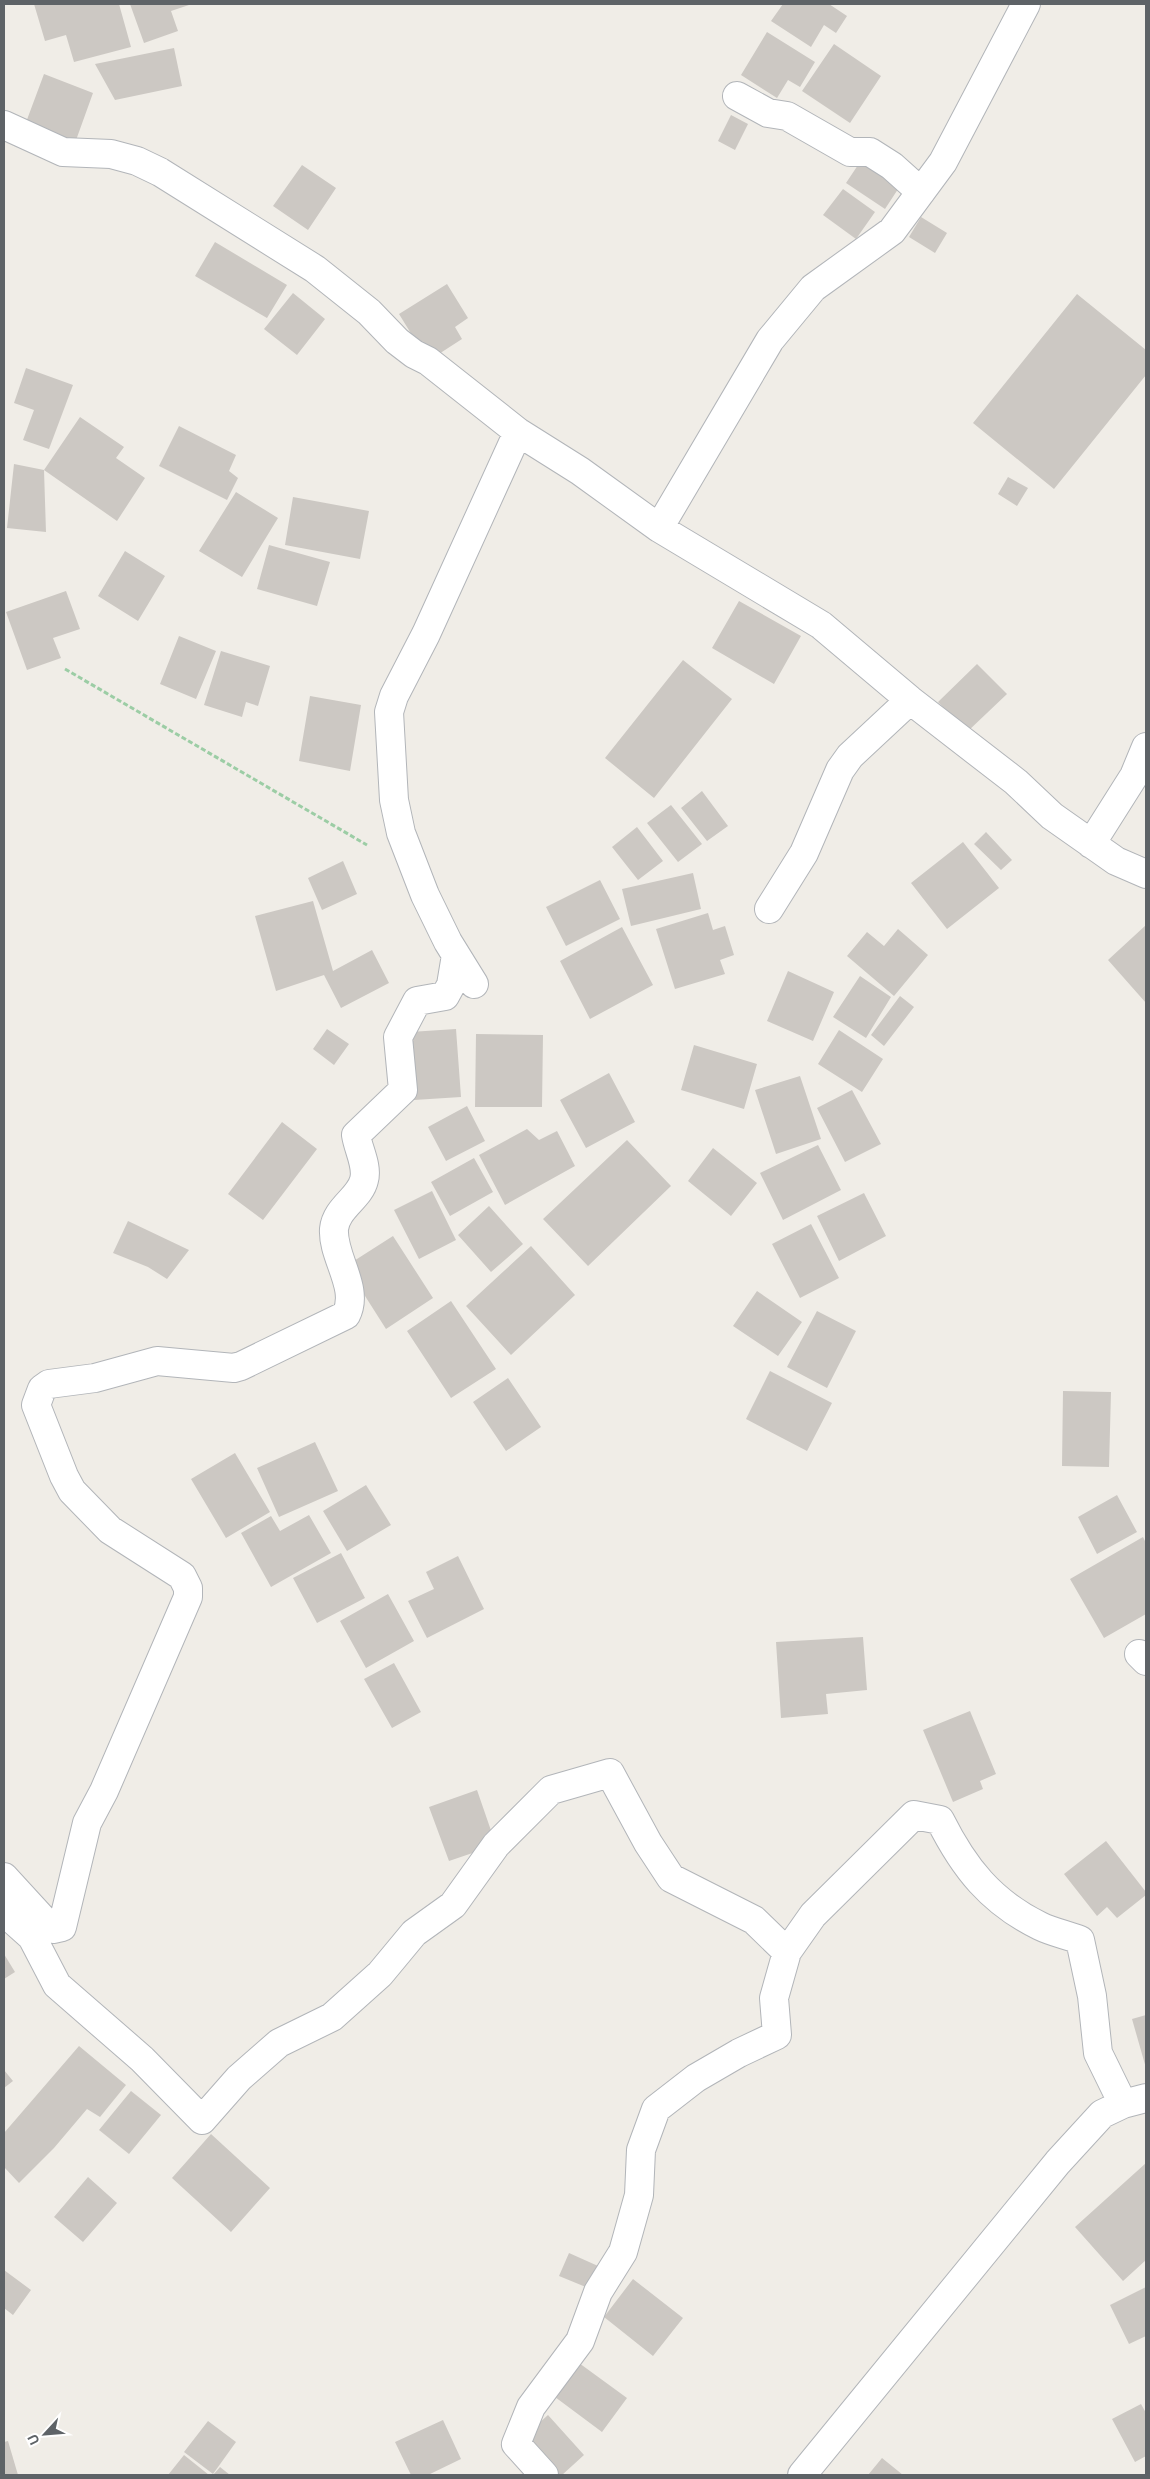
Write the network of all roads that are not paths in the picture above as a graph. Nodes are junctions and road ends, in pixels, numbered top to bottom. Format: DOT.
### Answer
graph roads {
  1 [pos="1026,4"];
  2 [pos="737,96"];
  3 [pos="4,124"];
  4 [pos="921,192"];
  5 [pos="518,432"];
  6 [pos="659,528"];
  7 [pos="910,700"];
  8 [pos="1146,747"];
  9 [pos="1092,844"];
  10 [pos="1146,874"];
  11 [pos="769,909"];
  12 [pos="456,955"];
  13 [pos="474,984"];
  14 [pos="4,1877"];
  15 [pos="4,1912"];
  16 [pos="787,1952"];
  17 [pos="1135,2101"];
  18 [pos="544,2475"];
  19 [pos="802,2475"];
  1 -- 4 [label="street"];
  2 -- 4 [label="street"];
  3 -- 5 [label="street"];
  4 -- 6 [label="street"];
  5 -- 6 [label="street"];
  5 -- 12 [label="street"];
  6 -- 7 [label="street"];
  7 -- 9 [label="street"];
  7 -- 11 [label="street"];
  8 -- 9 [label="street"];
  9 -- 10 [label="street"];
  12 -- 13 [label="street"];
  12 -- 14 [label="street"];
  15 -- 16 [label="street"];
  16 -- 17 [label="street"];
  16 -- 18 [label="street"];
  17 -- 19 [label="street"];
}
